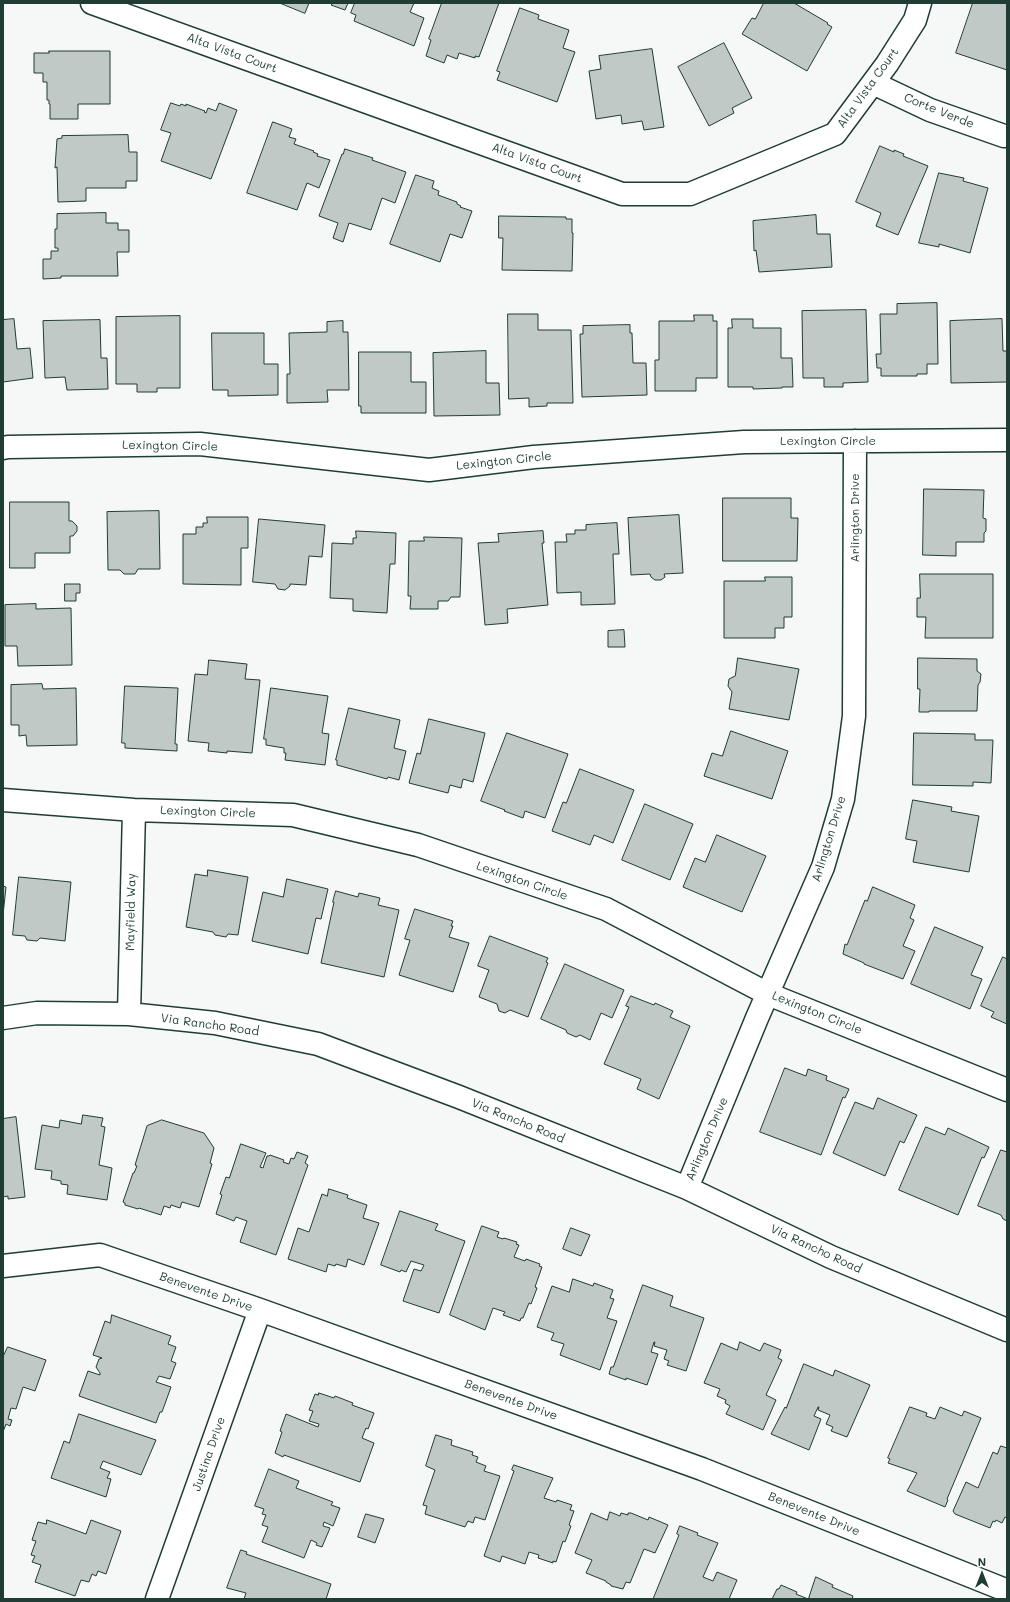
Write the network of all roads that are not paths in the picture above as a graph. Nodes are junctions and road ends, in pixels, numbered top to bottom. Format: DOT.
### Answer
graph roads {
  1 [pos="92,3"];
  2 [pos="920,3"];
  3 [pos="873,83"];
  4 [pos="1007,136"];
  5 [pos="1007,440"];
  6 [pos="855,441"];
  7 [pos="3,448"];
  8 [pos="3,800"];
  9 [pos="134,810"];
  10 [pos="768,994"];
  11 [pos="129,1014"];
  12 [pos="3,1018"];
  13 [pos="1007,1090"];
  14 [pos="687,1188"];
  15 [pos="3,1266"];
  16 [pos="260,1310"];
  17 [pos="1007,1330"];
  18 [pos="1007,1594"];
  19 [pos="158,1599"];
  1 -- 3 [label="street, Alta Vista Court"];
  2 -- 3 [label="street, Alta Vista Court"];
  3 -- 4 [label="street, Corte Verde"];
  5 -- 6 [label="street, Lexington Circle"];
  6 -- 7 [label="street, Lexington Circle"];
  6 -- 10 [label="street, Arlington Drive"];
  8 -- 9 [label="street, Lexington Circle"];
  9 -- 10 [label="street, Lexington Circle"];
  9 -- 11 [label="street, Mayfield Way"];
  10 -- 13 [label="street, Lexington Circle"];
  10 -- 14 [label="street, Arlington Drive"];
  11 -- 12 [label="street, Via Rancho Road"];
  11 -- 14 [label="street, Via Rancho Road"];
  14 -- 17 [label="street, Via Rancho Road"];
  15 -- 16 [label="street, Benevente Drive"];
  16 -- 18 [label="street, Benevente Drive"];
  16 -- 19 [label="street, Justina Drive"];
}
